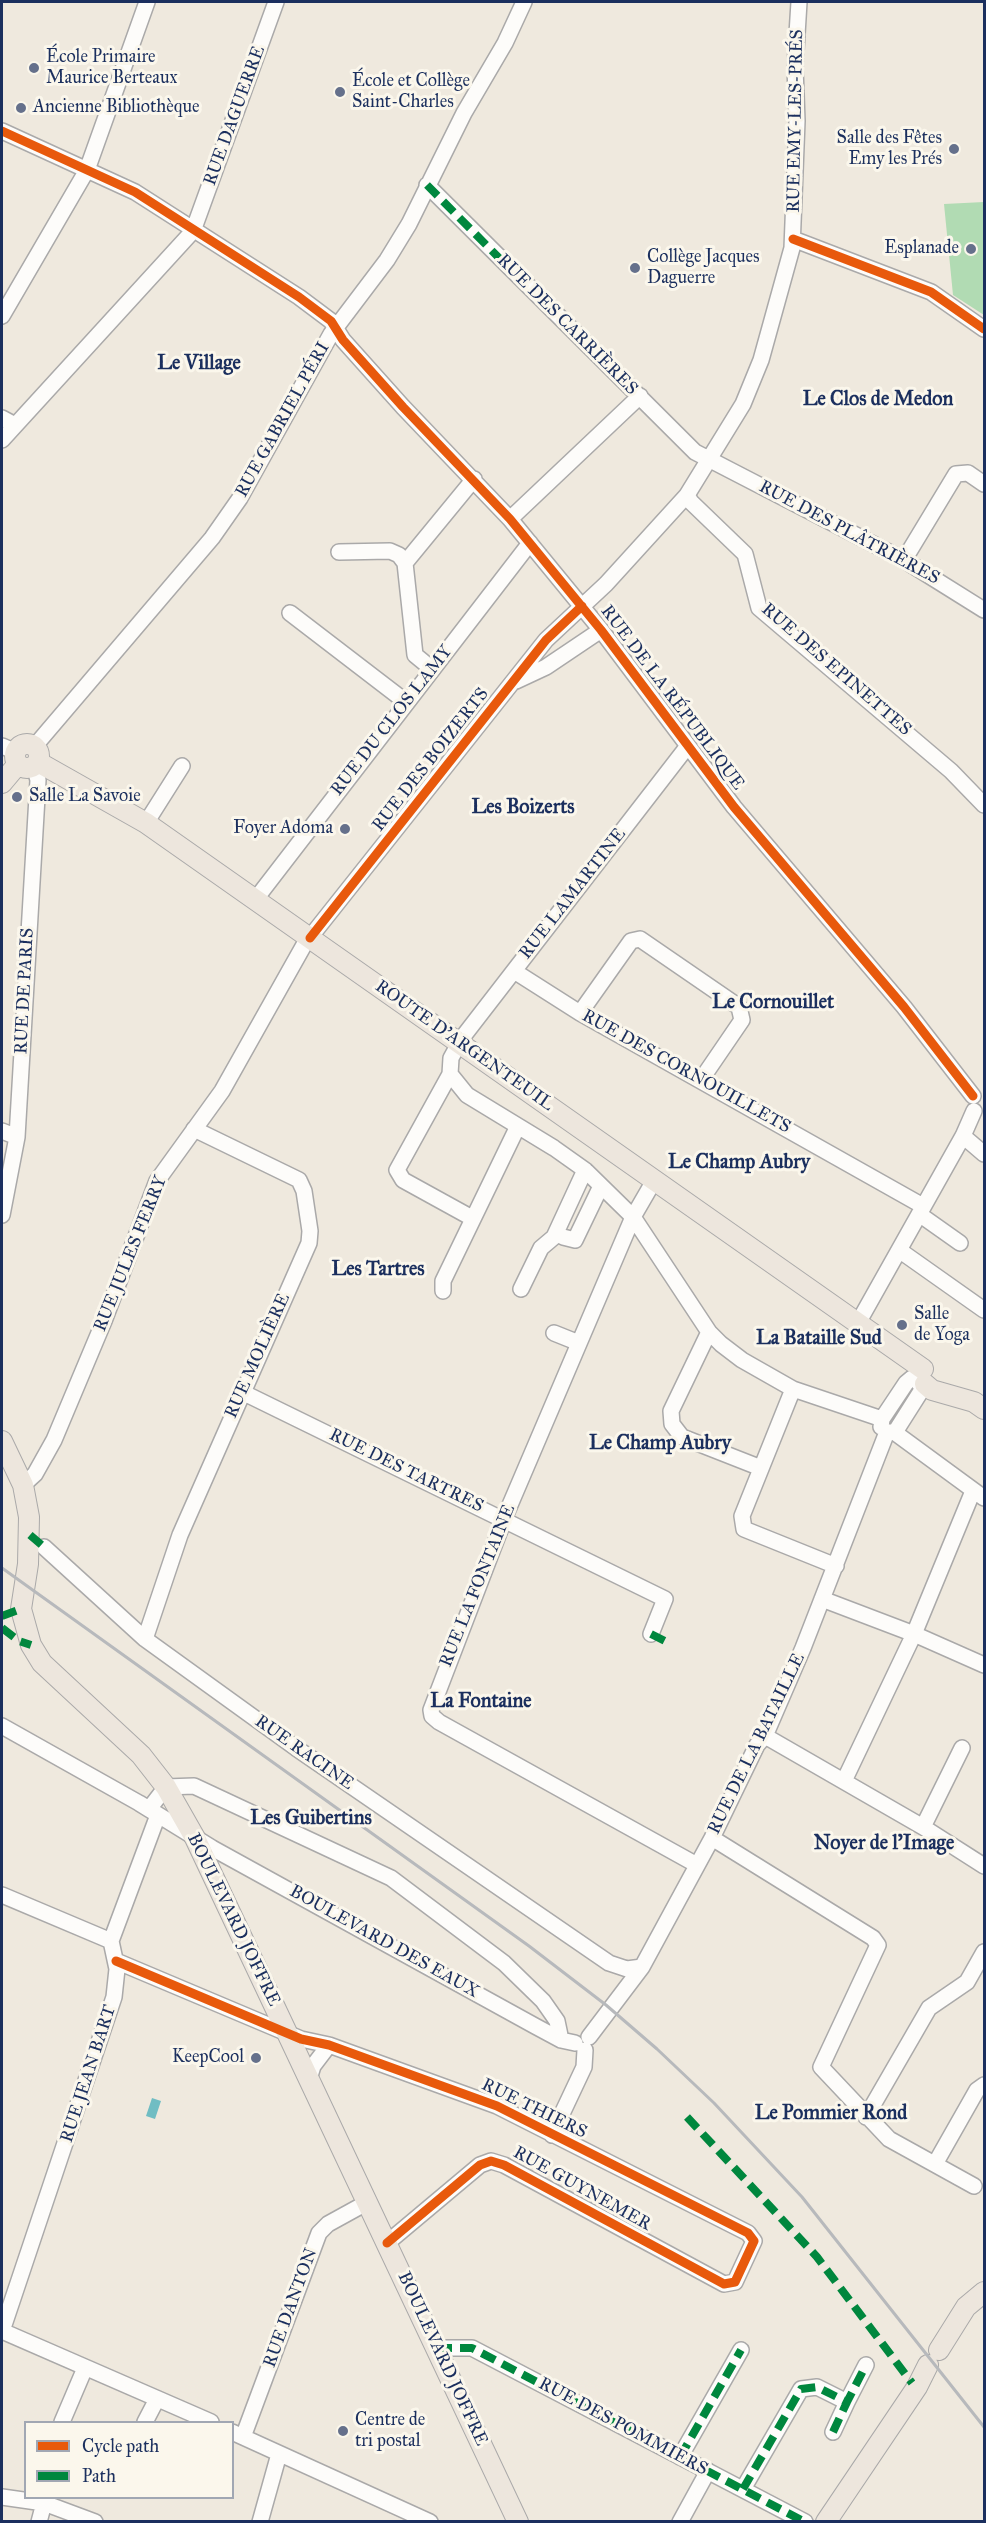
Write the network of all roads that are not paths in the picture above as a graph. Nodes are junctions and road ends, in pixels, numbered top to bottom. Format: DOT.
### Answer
graph roads {
  1 [pos="147,2"];
  2 [pos="276,2"];
  3 [pos="524,2"];
  4 [pos="799,2"];
  5 [pos="2,131"];
  6 [pos="87,170"];
  7 [pos="427,185"];
  8 [pos="194,231"];
  9 [pos="793,238"];
  10 [pos="2,316"];
  11 [pos="336,327"];
  12 [pos="984,329"];
  13 [pos="640,396"];
  14 [pos="8,421"];
  15 [pos="2,440"];
  16 [pos="711,460"];
  17 [pos="474,479"];
  18 [pos="984,484"];
  19 [pos="687,495"];
  20 [pos="510,519"];
  21 [pos="530,543"];
  22 [pos="339,552"];
  23 [pos="904,560"];
  24 [pos="405,563"];
  25 [pos="582,606"];
  26 [pos="984,610"];
  27 [pos="290,613"];
  28 [pos="601,630"];
  29 [pos="432,669"];
  30 [pos="513,682"];
  31 [pos="406,702"];
  32 [pos="687,747"];
  33 [pos="24,756"];
  34 [pos="182,766"];
  35 [pos="2,783"];
  36 [pos="984,805"];
  37 [pos="146,823"];
  38 [pos="255,900"];
  39 [pos="310,938"];
  40 [pos="514,970"];
  41 [pos="580,1013"];
  42 [pos="459,1042"];
  43 [pos="450,1074"];
  44 [pos="701,1080"];
  45 [pos="979,1103"];
  46 [pos="518,1126"];
  47 [pos="194,1129"];
  48 [pos="2,1131"];
  49 [pos="963,1136"];
  50 [pos="17,1137"];
  51 [pos="984,1154"];
  52 [pos="585,1170"];
  53 [pos="655,1179"];
  54 [pos="601,1186"];
  55 [pos="921,1210"];
  56 [pos="2,1215"];
  57 [pos="633,1217"];
  58 [pos="472,1218"];
  59 [pos="563,1237"];
  60 [pos="960,1243"];
  61 [pos="899,1250"];
  62 [pos="521,1289"];
  63 [pos="443,1291"];
  64 [pos="984,1310"];
  65 [pos="858,1323"];
  66 [pos="709,1332"];
  67 [pos="554,1333"];
  68 [pos="579,1343"];
  69 [pos="920,1377"];
  70 [pos="793,1389"];
  71 [pos="242,1392"];
  72 [pos="979,1406"];
  73 [pos="888,1428"];
  74 [pos="2,1441"];
  75 [pos="760,1468"];
  76 [pos="23,1485"];
  77 [pos="979,1495"];
  78 [pos="504,1520"];
  79 [pos="44,1547"];
  80 [pos="836,1566"];
  81 [pos="822,1599"];
  82 [pos="651,1634"];
  83 [pos="914,1634"];
  84 [pos="146,1639"];
  85 [pos="984,1665"];
  86 [pos="2,1726"];
  87 [pos="765,1736"];
  88 [pos="962,1748"];
  89 [pos="844,1781"];
  90 [pos="166,1787"];
  91 [pos="153,1812"];
  92 [pos="923,1827"];
  93 [pos="195,1838"];
  94 [pos="712,1838"];
  95 [pos="697,1865"];
  96 [pos="984,1866"];
  97 [pos="2,1895"];
  98 [pos="111,1941"];
  99 [pos="984,1952"];
  100 [pos="116,1961"];
  101 [pos="642,1967"];
  102 [pos="287,2033"];
  103 [pos="577,2043"];
  104 [pos="329,2045"];
  105 [pos="309,2079"];
  106 [pos="984,2085"];
  107 [pos="866,2117"];
  108 [pos="552,2135"];
  109 [pos="935,2164"];
  110 [pos="974,2186"];
  111 [pos="368,2202"];
  112 [pos="754,2241"];
  113 [pos="387,2243"];
  114 [pos="984,2292"];
  115 [pos="2,2331"];
  116 [pos="437,2348"];
  117 [pos="741,2350"];
  118 [pos="866,2365"];
  119 [pos="86,2368"];
  120 [pos="157,2399"];
  121 [pos="848,2402"];
  122 [pos="62,2421"];
  123 [pos="146,2421"];
  124 [pos="210,2421"];
  125 [pos="833,2432"];
  126 [pos="238,2434"];
  127 [pos="279,2454"];
  128 [pos="680,2457"];
  129 [pos="708,2471"];
  130 [pos="743,2489"];
  131 [pos="2,2497"];
  132 [pos="44,2503"];
  133 [pos="39,2522"];
  134 [pos="95,2522"];
  135 [pos="260,2522"];
  136 [pos="430,2522"];
  137 [pos="518,2522"];
  138 [pos="680,2522"];
  139 [pos="805,2522"];
  140 [pos="826,2522"];
  1 -- 6 [label="street"];
  2 -- 8 [label="street, RUE DAGUERRE"];
  3 -- 7 [label="street, RUE GABRIEL PÉRI"];
  4 -- 9 [label="street, RUE EMY-LES-PRÉS"];
  5 -- 6 [label="street, RUE DE LA RÉPUBLIQUE"];
  6 -- 8 [label="street, RUE DE LA RÉPUBLIQUE"];
  6 -- 10 [label="street"];
  7 -- 11 [label="street, RUE GABRIEL PÉRI"];
  7 -- 13 [label="street, RUE DES CARRIÈRES"];
  8 -- 11 [label="street, RUE DE LA RÉPUBLIQUE"];
  8 -- 14 [label="street"];
  9 -- 12 [label="street"];
  9 -- 16 [label="street, RUE EMY-LES-PRÉS"];
  11 -- 17 [label="street, RUE DE LA RÉPUBLIQUE"];
  11 -- 33 [label="street, RUE GABRIEL PÉRI"];
  13 -- 16 [label="street, RUE DES CARRIÈRES"];
  13 -- 20 [label="street"];
  14 -- 15 [label="street"];
  16 -- 19 [label="street, RUE EMY-LES-PRÉS"];
  16 -- 23 [label="street, RUE DES PLÂTRIÈRES"];
  17 -- 20 [label="street, RUE DE LA RÉPUBLIQUE"];
  17 -- 24 [label="street"];
  18 -- 23 [label="street"];
  19 -- 25 [label="street, RUE EMY-LES-PRÉS"];
  19 -- 36 [label="street, RUE DES EPINETTES"];
  20 -- 21 [label="street, RUE DE LA RÉPUBLIQUE"];
  21 -- 25 [label="street, RUE DE LA RÉPUBLIQUE"];
  21 -- 29 [label="street, RUE DU CLOS LAMY"];
  22 -- 24 [label="street"];
  23 -- 26 [label="street, RUE DES PLÂTRIÈRES"];
  24 -- 29 [label="street"];
  25 -- 28 [label="street, RUE DE LA RÉPUBLIQUE"];
  25 -- 30 [label="street, RUE DES BOIZERTS"];
  27 -- 31 [label="street"];
  28 -- 30 [label="street"];
  28 -- 32 [label="street, RUE DE LA RÉPUBLIQUE"];
  29 -- 31 [label="street, RUE DU CLOS LAMY"];
  30 -- 39 [label="street, RUE DES BOIZERTS"];
  31 -- 38 [label="street, RUE DU CLOS LAMY"];
  32 -- 40 [label="street, RUE LAMARTINE"];
  32 -- 45 [label="street, RUE DE LA RÉPUBLIQUE"];
  33 -- 35 [label="main road"];
  33 -- 37 [label="main road, ROUTE D'ARGENTEUIL"];
  33 -- 50 [label="street, RUE DE PARIS"];
  34 -- 37 [label="street"];
  37 -- 38 [label="main road, ROUTE D'ARGENTEUIL"];
  38 -- 39 [label="main road, ROUTE D'ARGENTEUIL"];
  39 -- 42 [label="main road, ROUTE D'ARGENTEUIL"];
  39 -- 47 [label="street, RUE JULES FERRY"];
  40 -- 41 [label="street, RUE DES CORNOUILLETS"];
  40 -- 42 [label="street, RUE LAMARTINE"];
  41 -- 44 [label="street, RUE DES CORNOUILLETS"];
  41 -- 44 [label="street"];
  42 -- 43 [label="street"];
  42 -- 53 [label="main road, ROUTE D'ARGENTEUIL"];
  43 -- 46 [label="street"];
  43 -- 58 [label="street"];
  44 -- 55 [label="street, RUE DES CORNOUILLETS"];
  45 -- 49 [label="street, RUE DE LA RÉPUBLIQUE"];
  46 -- 52 [label="street"];
  46 -- 58 [label="street"];
  47 -- 71 [label="street, RUE MOLIÈRE"];
  47 -- 76 [label="street, RUE JULES FERRY"];
  48 -- 50 [label="street"];
  49 -- 51 [label="street"];
  49 -- 55 [label="street, RUE DE LA RÉPUBLIQUE"];
  50 -- 56 [label="street, RUE DE PARIS"];
  52 -- 54 [label="street"];
  52 -- 62 [label="street"];
  53 -- 57 [label="street, RUE LA FONTAINE"];
  53 -- 65 [label="main road, ROUTE D'ARGENTEUIL"];
  54 -- 57 [label="street"];
  54 -- 59 [label="street"];
  55 -- 60 [label="street, RUE DES CORNOUILLETS"];
  55 -- 61 [label="street, RUE DE LA RÉPUBLIQUE"];
  57 -- 66 [label="street"];
  57 -- 68 [label="street, RUE LA FONTAINE"];
  58 -- 63 [label="street"];
  61 -- 64 [label="street"];
  61 -- 65 [label="street, RUE DE LA RÉPUBLIQUE"];
  65 -- 69 [label="main road, ROUTE D'ARGENTEUIL"];
  66 -- 70 [label="street"];
  66 -- 75 [label="street"];
  67 -- 68 [label="street"];
  68 -- 78 [label="street, RUE LA FONTAINE"];
  69 -- 72 [label="main road, ROUTE D'ARGENTEUIL"];
  69 -- 73 [label="street, RUE DE LA BATAILLE"];
  70 -- 73 [label="street"];
  70 -- 75 [label="street"];
  71 -- 78 [label="street, RUE DES TARTRES"];
  71 -- 84 [label="street, RUE MOLIÈRE"];
  73 -- 77 [label="street"];
  73 -- 80 [label="street, RUE DE LA BATAILLE"];
  74 -- 76 [label="main road, BOULEVARD JOFFRE"];
  75 -- 80 [label="street"];
  76 -- 90 [label="main road, BOULEVARD JOFFRE"];
  77 -- 83 [label="street"];
  78 -- 82 [label="street, RUE DES TARTRES"];
  78 -- 95 [label="street, RUE LA FONTAINE"];
  79 -- 84 [label="street, RUE RACINE"];
  80 -- 81 [label="street, RUE DE LA BATAILLE"];
  81 -- 83 [label="street"];
  81 -- 87 [label="street, RUE DE LA BATAILLE"];
  83 -- 85 [label="street"];
  83 -- 89 [label="street"];
  84 -- 101 [label="street, RUE RACINE"];
  86 -- 91 [label="street, BOULEVARD DES EAUX"];
  87 -- 89 [label="street"];
  87 -- 94 [label="street, RUE DE LA BATAILLE"];
  88 -- 92 [label="street"];
  89 -- 92 [label="street"];
  90 -- 91 [label="street"];
  90 -- 93 [label="main road, BOULEVARD JOFFRE"];
  90 -- 103 [label="street"];
  91 -- 93 [label="street, BOULEVARD DES EAUX"];
  91 -- 98 [label="street"];
  92 -- 96 [label="street"];
  93 -- 102 [label="main road, BOULEVARD JOFFRE"];
  93 -- 103 [label="street, BOULEVARD DES EAUX"];
  94 -- 95 [label="street, RUE DE LA BATAILLE"];
  94 -- 107 [label="street"];
  95 -- 101 [label="street, RUE DE LA BATAILLE"];
  97 -- 98 [label="street"];
  98 -- 100 [label="street, RUE JEAN BART"];
  99 -- 107 [label="street"];
  100 -- 102 [label="street, RUE THIERS"];
  100 -- 115 [label="street, RUE JEAN BART"];
  101 -- 103 [label="street, RUE DE LA BATAILLE"];
  102 -- 104 [label="street, RUE THIERS"];
  102 -- 105 [label="main road, BOULEVARD JOFFRE"];
  103 -- 108 [label="street, RUE DE LA BATAILLE"];
  104 -- 105 [label="street"];
  104 -- 108 [label="street, RUE THIERS"];
  105 -- 111 [label="main road, BOULEVARD JOFFRE"];
  106 -- 109 [label="street"];
  107 -- 109 [label="street"];
  108 -- 112 [label="street, RUE THIERS"];
  109 -- 110 [label="street"];
  111 -- 113 [label="main road, BOULEVARD JOFFRE"];
  111 -- 126 [label="street, RUE DANTON"];
  112 -- 113 [label="street, RUE GUYNEMER"];
  113 -- 116 [label="main road, BOULEVARD JOFFRE"];
  114 -- 140 [label="main road"];
  115 -- 119 [label="street"];
  116 -- 128 [label="street, RUE DES POMMIERS"];
  116 -- 137 [label="main road, BOULEVARD JOFFRE"];
  117 -- 128 [label="street"];
  118 -- 121 [label="street"];
  119 -- 120 [label="street"];
  119 -- 122 [label="street"];
  120 -- 123 [label="street"];
  120 -- 124 [label="street"];
  121 -- 125 [label="street"];
  121 -- 130 [label="street"];
  126 -- 127 [label="street"];
  127 -- 135 [label="street"];
  127 -- 136 [label="street"];
  128 -- 129 [label="street, RUE DES POMMIERS"];
  129 -- 130 [label="street, RUE DES POMMIERS"];
  129 -- 138 [label="street"];
  130 -- 139 [label="street, RUE DES POMMIERS"];
  131 -- 132 [label="street"];
  132 -- 133 [label="street"];
  132 -- 134 [label="street"];
}
